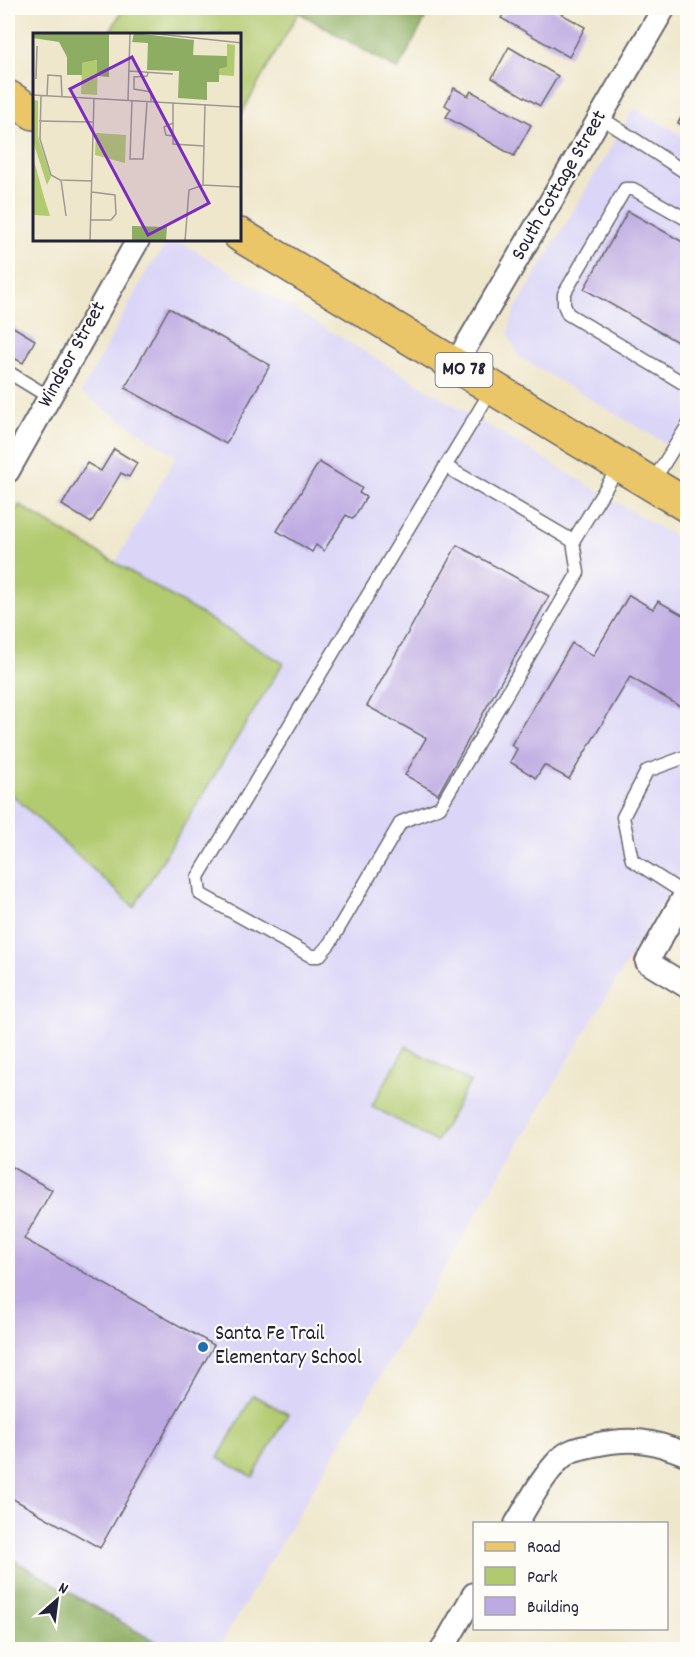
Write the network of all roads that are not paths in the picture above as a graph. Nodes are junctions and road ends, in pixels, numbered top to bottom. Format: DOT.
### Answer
graph roads {
  1 [pos="664,8"];
  2 [pos="8,97"];
  3 [pos="33,112"];
  4 [pos="600,117"];
  5 [pos="687,174"];
  6 [pos="687,220"];
  7 [pos="242,236"];
  8 [pos="137,242"];
  9 [pos="455,365"];
  10 [pos="8,372"];
  11 [pos="687,386"];
  12 [pos="493,388"];
  13 [pos="49,397"];
  14 [pos="687,424"];
  15 [pos="620,465"];
  16 [pos="445,466"];
  17 [pos="8,471"];
  18 [pos="652,484"];
  19 [pos="687,506"];
  20 [pos="573,541"];
  21 [pos="687,756"];
  22 [pos="686,892"];
  23 [pos="687,987"];
  24 [pos="687,1455"];
  25 [pos="517,1522"];
  26 [pos="473,1596"];
  27 [pos="441,1650"];
  1 -- 4 [label="street, South Cottage Street"];
  2 -- 3 [label="main road"];
  4 -- 5 [label="lane"];
  4 -- 9 [label="street, South Cottage Street"];
  6 -- 11 [label="lane"];
  7 -- 9 [label="main road, MO 78"];
  8 -- 13 [label="street, Windsor Street"];
  9 -- 12 [label="main road, MO 78"];
  10 -- 13 [label="lane"];
  12 -- 15 [label="main road, MO 78"];
  12 -- 16 [label="lane"];
  13 -- 17 [label="street, Windsor Street"];
  14 -- 18 [label="lane"];
  15 -- 18 [label="main road, MO 78"];
  15 -- 20 [label="lane"];
  16 -- 20 [label="lane"];
  16 -- 20 [label="lane"];
  18 -- 19 [label="main road, MO 78"];
  21 -- 22 [label="lane"];
  22 -- 23 [label="street"];
  24 -- 25 [label="street"];
  26 -- 27 [label="street"];
}
